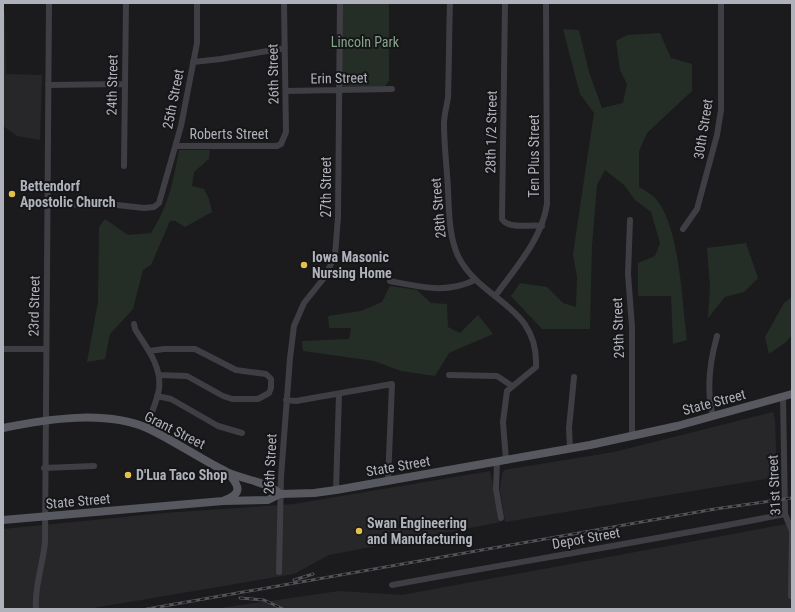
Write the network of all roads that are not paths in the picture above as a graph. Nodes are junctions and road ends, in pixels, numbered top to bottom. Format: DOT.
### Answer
graph roads {
  1 [pos="49,3"];
  2 [pos="126,3"];
  3 [pos="197,3"];
  4 [pos="284,3"];
  5 [pos="340,3"];
  6 [pos="450,3"];
  7 [pos="505,3"];
  8 [pos="546,3"];
  9 [pos="721,3"];
  10 [pos="285,48"];
  11 [pos="193,62"];
  12 [pos="124,84"];
  13 [pos="48,85"];
  14 [pos="392,89"];
  15 [pos="338,90"];
  16 [pos="286,91"];
  17 [pos="281,144"];
  18 [pos="176,146"];
  19 [pos="124,166"];
  20 [pos="48,204"];
  21 [pos="630,220"];
  22 [pos="542,226"];
  23 [pos="683,229"];
  24 [pos="475,280"];
  25 [pos="390,281"];
  26 [pos="496,295"];
  27 [pos="134,324"];
  28 [pos="717,336"];
  29 [pos="3,349"];
  30 [pos="46,349"];
  31 [pos="148,351"];
  32 [pos="290,358"];
  33 [pos="158,375"];
  34 [pos="449,376"];
  35 [pos="574,377"];
  36 [pos="512,386"];
  37 [pos="339,394"];
  38 [pos="792,394"];
  39 [pos="157,396"];
  40 [pos="783,397"];
  41 [pos="286,400"];
  42 [pos="712,416"];
  43 [pos="44,420"];
  44 [pos="3,428"];
  45 [pos="146,428"];
  46 [pos="242,433"];
  47 [pos="632,436"];
  48 [pos="570,448"];
  49 [pos="506,460"];
  50 [pos="497,462"];
  51 [pos="94,466"];
  52 [pos="44,468"];
  53 [pos="228,472"];
  54 [pos="388,481"];
  55 [pos="336,490"];
  56 [pos="280,494"];
  57 [pos="223,501"];
  58 [pos="784,514"];
  59 [pos="44,517"];
  60 [pos="501,518"];
  61 [pos="3,520"];
  62 [pos="279,572"];
  63 [pos="392,585"];
  64 [pos="791,596"];
  65 [pos="36,609"];
  1 -- 13 [label="street, 23rd Street"];
  2 -- 12 [label="street, 24th Street"];
  3 -- 11 [label="street, 25th Street"];
  4 -- 10 [label="street, 26th Street"];
  5 -- 15 [label="street, 27th Street"];
  6 -- 24 [label="street, 28th Street"];
  7 -- 22 [label="street, 28th 1/2 Street"];
  8 -- 22 [label="street, Ten Plus Street"];
  9 -- 23 [label="street, 30th Street"];
  10 -- 11 [label="street"];
  10 -- 16 [label="street, 26th Street"];
  11 -- 18 [label="street, 25th Street"];
  12 -- 13 [label="street"];
  12 -- 19 [label="street, 24th Street"];
  13 -- 20 [label="street, 23rd Street"];
  14 -- 15 [label="street, Erin Street"];
  15 -- 16 [label="street, Erin Street"];
  15 -- 32 [label="street, 27th Street"];
  16 -- 17 [label="street, 26th Street"];
  17 -- 18 [label="street, Roberts Street"];
  18 -- 20 [label="street, 25th Street"];
  20 -- 30 [label="street, 23rd Street"];
  21 -- 47 [label="street, 29th Street"];
  22 -- 26 [label="street, Ten Plus Street"];
  24 -- 25 [label="street"];
  24 -- 26 [label="street, 28th Street"];
  26 -- 36 [label="street, 28th Street"];
  27 -- 31 [label="street"];
  28 -- 42 [label="street"];
  29 -- 30 [label="street"];
  30 -- 43 [label="street, 23rd Street"];
  31 -- 33 [label="street"];
  31 -- 33 [label="street"];
  32 -- 41 [label="street, 26th Street"];
  33 -- 39 [label="street"];
  34 -- 36 [label="street"];
  35 -- 48 [label="street"];
  36 -- 49 [label="street"];
  37 -- 41 [label="street"];
  37 -- 54 [label="street"];
  37 -- 55 [label="street"];
  38 -- 40 [label="main road, State Street"];
  39 -- 45 [label="street"];
  39 -- 46 [label="street"];
  40 -- 42 [label="main road, State Street"];
  40 -- 58 [label="street, 31st Street"];
  41 -- 56 [label="street, 26th Street"];
  42 -- 47 [label="main road, State Street"];
  43 -- 44 [label="main road, Grant Street"];
  43 -- 45 [label="main road, Grant Street"];
  43 -- 52 [label="street, 23rd Street"];
  45 -- 53 [label="main road, Grant Street"];
  47 -- 48 [label="main road, State Street"];
  48 -- 49 [label="main road, State Street"];
  49 -- 50 [label="main road, State Street"];
  50 -- 54 [label="main road, State Street"];
  50 -- 60 [label="street"];
  51 -- 52 [label="street"];
  52 -- 59 [label="street, 23rd Street"];
  53 -- 56 [label="main road, Grant Street"];
  53 -- 57 [label="main road"];
  54 -- 55 [label="main road, State Street"];
  55 -- 56 [label="main road, State Street"];
  56 -- 57 [label="main road, State Street"];
  56 -- 62 [label="street, 26th Street"];
  57 -- 59 [label="main road, State Street"];
  58 -- 63 [label="street, Depot Street"];
  58 -- 64 [label="street, 31st Street"];
  59 -- 61 [label="main road, State Street"];
  59 -- 65 [label="street, 23rd Street"];
}
